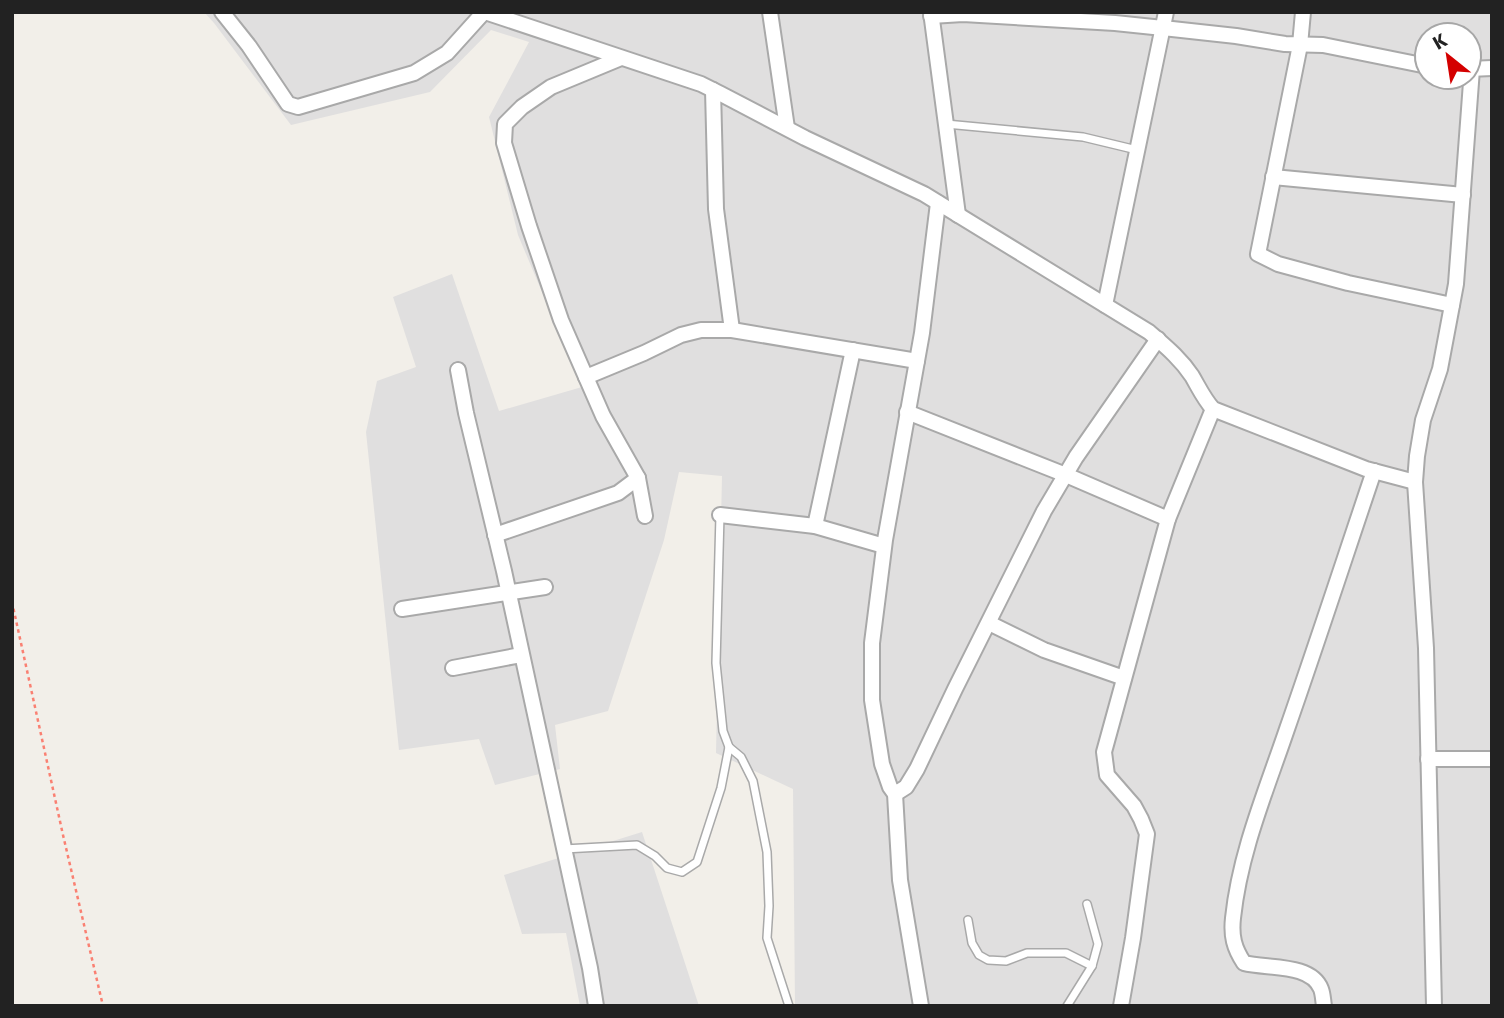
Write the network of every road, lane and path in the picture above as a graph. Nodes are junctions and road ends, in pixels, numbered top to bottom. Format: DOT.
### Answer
graph roads {
  1 [pos="222,12"];
  2 [pos="485,12"];
  3 [pos="770,12"];
  4 [pos="1166,12"];
  5 [pos="1303,12"];
  6 [pos="931,14"];
  7 [pos="1063,16"];
  8 [pos="1163,28"];
  9 [pos="1300,45"];
  10 [pos="621,58"];
  11 [pos="1413,63"];
  12 [pos="713,90"];
  13 [pos="1469,91"];
  14 [pos="946,124"];
  15 [pos="786,128"];
  16 [pos="1137,150"];
  17 [pos="1273,177"];
  18 [pos="1463,195"];
  19 [pos="938,202"];
  20 [pos="958,215"];
  21 [pos="1105,305"];
  22 [pos="1452,305"];
  23 [pos="732,330"];
  24 [pos="1157,339"];
  25 [pos="853,349"];
  26 [pos="917,361"];
  27 [pos="458,370"];
  28 [pos="586,377"];
  29 [pos="1213,410"];
  30 [pos="907,412"];
  31 [pos="1374,471"];
  32 [pos="1066,475"];
  33 [pos="638,478"];
  34 [pos="1415,482"];
  35 [pos="720,515"];
  36 [pos="645,516"];
  37 [pos="1168,520"];
  38 [pos="815,526"];
  39 [pos="495,535"];
  40 [pos="884,546"];
  41 [pos="545,587"];
  42 [pos="508,593"];
  43 [pos="12,602"];
  44 [pos="402,609"];
  45 [pos="989,623"];
  46 [pos="522,655"];
  47 [pos="453,668"];
  48 [pos="1124,678"];
  49 [pos="729,747"];
  50 [pos="1428,759"];
  51 [pos="1492,759"];
  52 [pos="895,794"];
  53 [pos="563,849"];
  54 [pos="1087,904"];
  55 [pos="968,920"];
  56 [pos="1092,966"];
  57 [pos="103,1006"];
  58 [pos="596,1006"];
  59 [pos="789,1006"];
  60 [pos="921,1006"];
  61 [pos="1067,1006"];
  62 [pos="1121,1006"];
  63 [pos="1324,1006"];
  64 [pos="1434,1006"];
  1 -- 2 [label="street"];
  2 -- 10 [label="street"];
  3 -- 15 [label="street"];
  4 -- 8 [label="street"];
  5 -- 9 [label="street"];
  6 -- 7 [label="street"];
  6 -- 14 [label="street"];
  7 -- 8 [label="street"];
  8 -- 9 [label="street"];
  8 -- 16 [label="street"];
  9 -- 11 [label="street"];
  9 -- 17 [label="street"];
  10 -- 12 [label="street"];
  10 -- 28 [label="street"];
  12 -- 15 [label="street"];
  12 -- 23 [label="street"];
  13 -- 18 [label="street"];
  14 -- 16 [label="lane"];
  14 -- 20 [label="street"];
  15 -- 19 [label="street"];
  16 -- 21 [label="street"];
  17 -- 18 [label="street"];
  17 -- 22 [label="street"];
  18 -- 22 [label="street"];
  19 -- 20 [label="street"];
  19 -- 26 [label="street"];
  20 -- 21 [label="street"];
  21 -- 24 [label="street"];
  22 -- 34 [label="street"];
  23 -- 25 [label="street"];
  23 -- 28 [label="street"];
  24 -- 29 [label="street"];
  24 -- 32 [label="street"];
  25 -- 26 [label="street"];
  25 -- 38 [label="street"];
  26 -- 30 [label="street"];
  27 -- 39 [label="street"];
  28 -- 33 [label="street"];
  29 -- 31 [label="street"];
  29 -- 37 [label="street"];
  30 -- 32 [label="street"];
  30 -- 40 [label="street"];
  31 -- 34 [label="street"];
  31 -- 63 [label="street"];
  32 -- 37 [label="street"];
  32 -- 45 [label="street"];
  33 -- 36 [label="street"];
  33 -- 39 [label="street"];
  34 -- 50 [label="street"];
  35 -- 38 [label="street"];
  35 -- 49 [label="lane"];
  37 -- 48 [label="street"];
  38 -- 40 [label="street"];
  39 -- 42 [label="street"];
  40 -- 52 [label="street"];
  41 -- 42 [label="street"];
  42 -- 44 [label="street"];
  42 -- 46 [label="street"];
  43 -- 57 [label="path"];
  45 -- 48 [label="street"];
  45 -- 52 [label="street"];
  46 -- 47 [label="street"];
  46 -- 53 [label="street"];
  48 -- 62 [label="street"];
  49 -- 53 [label="lane"];
  49 -- 59 [label="lane"];
  50 -- 51 [label="street"];
  50 -- 64 [label="street"];
  52 -- 60 [label="street"];
  53 -- 58 [label="street"];
  54 -- 56 [label="lane"];
  55 -- 56 [label="lane"];
  56 -- 61 [label="lane"];
}
